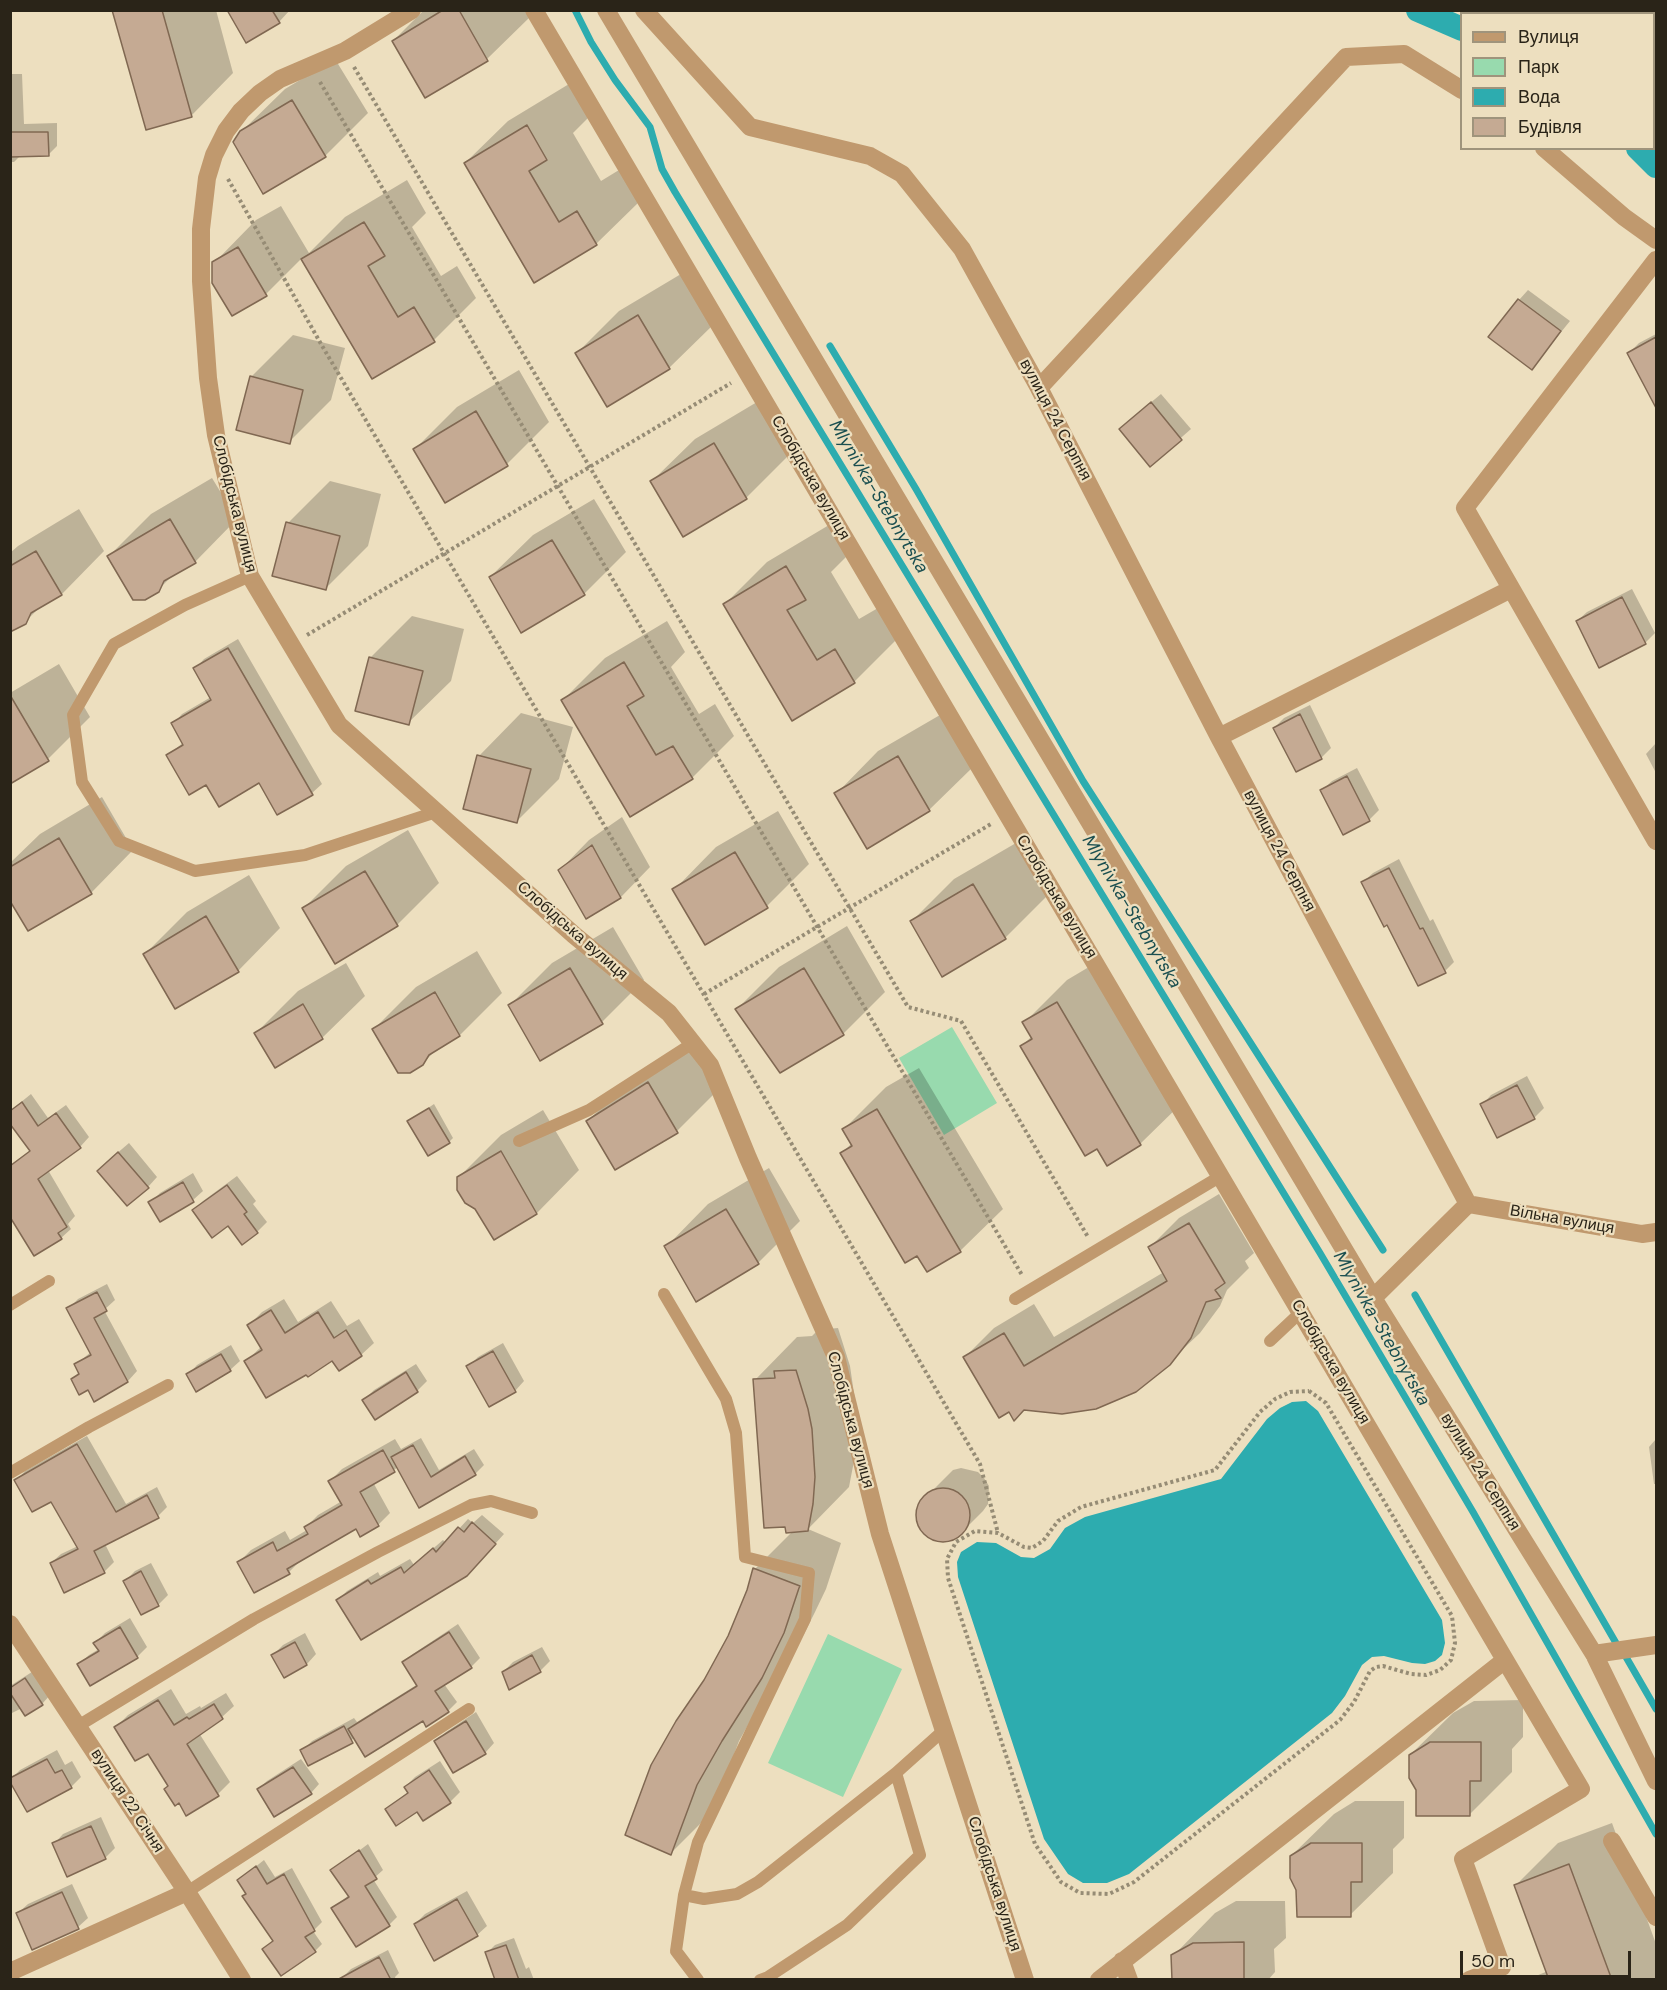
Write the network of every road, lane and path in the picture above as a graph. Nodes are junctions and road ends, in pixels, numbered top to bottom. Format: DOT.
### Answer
graph roads {
  1 [pos="412,10"];
  2 [pos="534,10"];
  3 [pos="606,10"];
  4 [pos="645,10"];
  5 [pos="345,51"];
  6 [pos="310,66"];
  7 [pos="1460,89"];
  8 [pos="1546,150"];
  9 [pos="214,155"];
  10 [pos="1656,240"];
  11 [pos="1656,260"];
  12 [pos="748,374"];
  13 [pos="1039,388"];
  14 [pos="590,467"];
  15 [pos="558,486"];
  16 [pos="445,553"];
  17 [pos="250,576"];
  18 [pos="1511,589"];
  19 [pos="291,644"];
  20 [pos="1219,737"];
  21 [pos="436,812"];
  22 [pos="1007,814"];
  23 [pos="1656,841"];
  24 [pos="850,908"];
  25 [pos="817,927"];
  26 [pos="704,994"];
  27 [pos="693,1043"];
  28 [pos="519,1141"];
  29 [pos="1221,1176"];
  30 [pos="1468,1204"];
  31 [pos="1656,1232"];
  32 [pos="1096,1250"];
  33 [pos="49,1281"];
  34 [pos="1030,1290"];
  35 [pos="664,1294"];
  36 [pos="1373,1298"];
  37 [pos="1015,1299"];
  38 [pos="10,1305"];
  39 [pos="1302,1311"];
  40 [pos="1270,1341"];
  41 [pos="168,1385"];
  42 [pos="10,1473"];
  43 [pos="532,1513"];
  44 [pos="998,1533"];
  45 [pos="10,1624"];
  46 [pos="1656,1645"];
  47 [pos="1593,1654"];
  48 [pos="1505,1660"];
  49 [pos="469,1709"];
  50 [pos="78,1726"];
  51 [pos="944,1730"];
  52 [pos="897,1773"];
  53 [pos="1656,1781"];
  54 [pos="1612,1841"];
  55 [pos="187,1892"];
  56 [pos="684,1895"];
  57 [pos="1656,1917"];
  58 [pos="1122,1962"];
  59 [pos="10,1972"];
  60 [pos="242,1980"];
  61 [pos="698,1980"];
  62 [pos="760,1980"];
  63 [pos="1025,1980"];
  64 [pos="1100,1980"];
  65 [pos="1129,1980"];
  66 [pos="1469,1980"];
  1 -- 5 [label="street, Слобідська вулиця"];
  2 -- 12 [label="street, Слобідська вулиця"];
  3 -- 36 [label="street, вулиця 24 Серпня"];
  4 -- 13 [label="street, вулиця 24 Серпня"];
  5 -- 6 [label="street, Слобідська вулиця"];
  5 -- 14 [label="path"];
  6 -- 9 [label="street, Слобідська вулиця"];
  6 -- 15 [label="path"];
  7 -- 13 [label="street"];
  8 -- 10 [label="street"];
  9 -- 16 [label="path"];
  9 -- 17 [label="street, Слобідська вулиця"];
  11 -- 18 [label="street"];
  12 -- 14 [label="path"];
  12 -- 22 [label="street, Слобідська вулиця"];
  13 -- 20 [label="street, вулиця 24 Серпня"];
  14 -- 15 [label="path"];
  14 -- 24 [label="path"];
  15 -- 16 [label="path"];
  15 -- 25 [label="path"];
  16 -- 19 [label="path"];
  16 -- 26 [label="path"];
  17 -- 19 [label="street, Слобідська вулиця"];
  17 -- 21 [label="lane"];
  18 -- 20 [label="street"];
  18 -- 23 [label="street"];
  19 -- 21 [label="street, Слобідська вулиця"];
  20 -- 30 [label="street, вулиця 24 Серпня"];
  21 -- 27 [label="street, Слобідська вулиця"];
  22 -- 24 [label="path"];
  22 -- 29 [label="street, Слобідська вулиця"];
  24 -- 25 [label="path"];
  24 -- 32 [label="path"];
  25 -- 26 [label="path"];
  25 -- 34 [label="path"];
  26 -- 44 [label="path"];
  27 -- 28 [label="lane"];
  27 -- 51 [label="street, Слобідська вулиця"];
  29 -- 32 [label="lane"];
  29 -- 39 [label="street, Слобідська вулиця"];
  30 -- 31 [label="street, Вільна вулиця"];
  30 -- 36 [label="street"];
  32 -- 34 [label="lane"];
  33 -- 38 [label="lane"];
  34 -- 37 [label="lane"];
  35 -- 56 [label="lane"];
  36 -- 47 [label="street, вулиця 24 Серпня"];
  39 -- 40 [label="lane"];
  39 -- 48 [label="street, Слобідська вулиця"];
  41 -- 42 [label="lane"];
  43 -- 50 [label="lane"];
  44 -- 44 [label="path"];
  45 -- 50 [label="street, вулиця 22 Січня"];
  46 -- 47 [label="street"];
  47 -- 53 [label="street, вулиця 24 Серпня"];
  48 -- 58 [label="street"];
  48 -- 66 [label="street, Слобідська вулиця"];
  49 -- 55 [label="lane"];
  50 -- 55 [label="street, вулиця 22 Січня"];
  51 -- 52 [label="lane"];
  51 -- 63 [label="street, Слобідська вулиця"];
  52 -- 56 [label="lane"];
  52 -- 62 [label="lane"];
  54 -- 57 [label="street"];
  55 -- 59 [label="street"];
  55 -- 60 [label="street, вулиця 22 Січня"];
  56 -- 61 [label="lane"];
  58 -- 64 [label="street"];
  58 -- 65 [label="street"];
}
